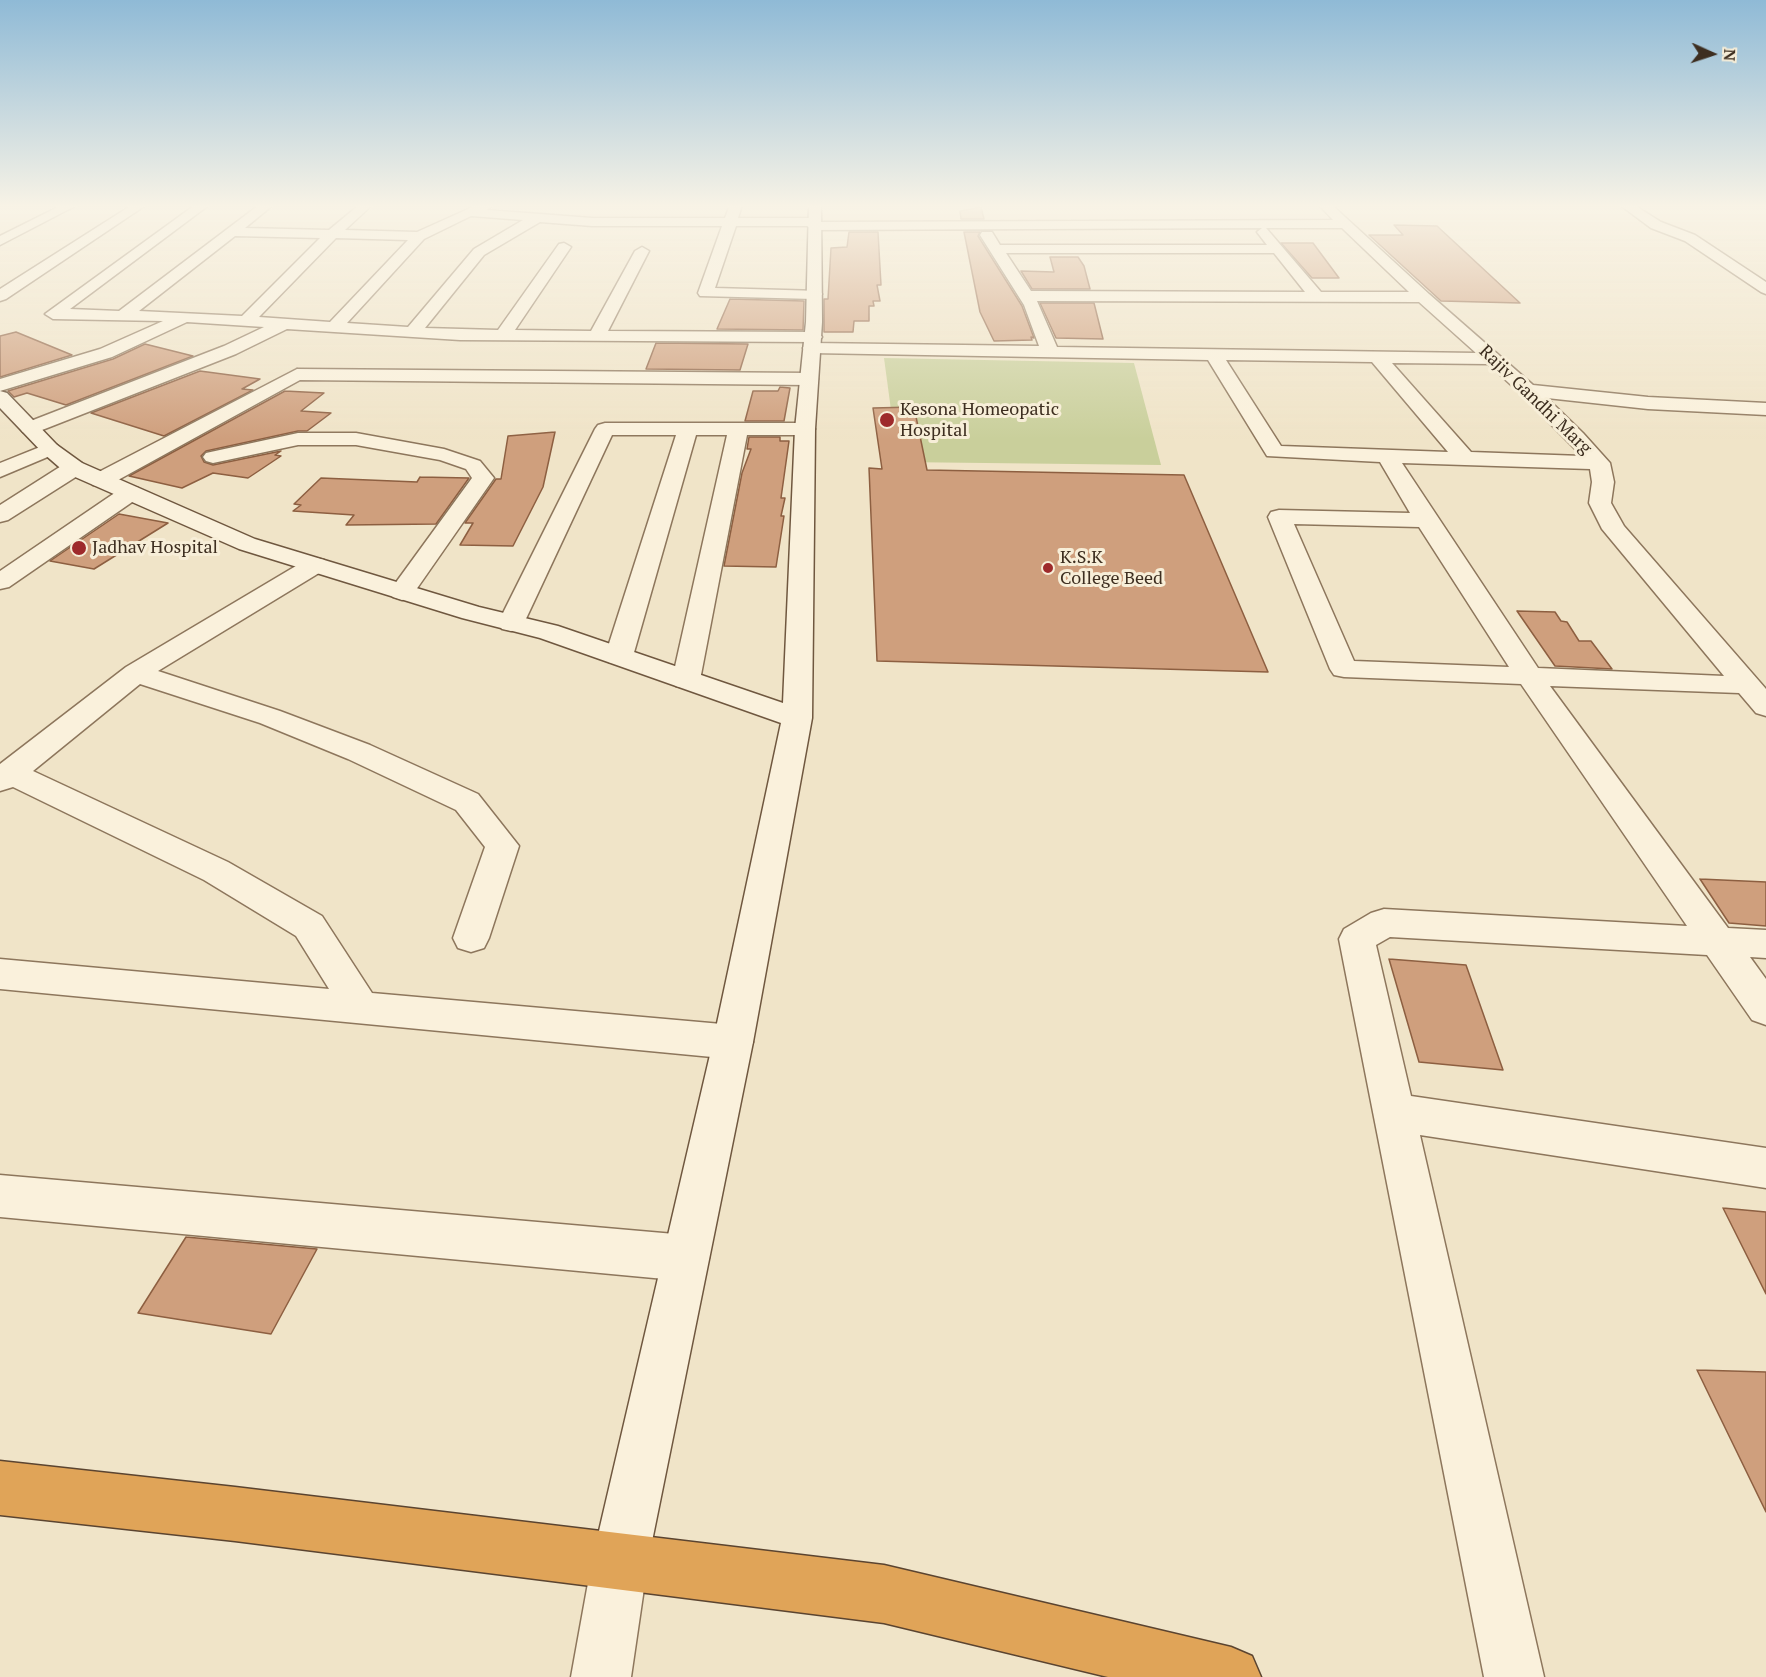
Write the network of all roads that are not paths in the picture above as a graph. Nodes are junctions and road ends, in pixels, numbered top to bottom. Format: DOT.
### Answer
graph roads {
  1 [pos="20,283"];
  2 [pos="95,283"];
  3 [pos="165,283"];
  4 [pos="284,283"];
  5 [pos="375,283"];
  6 [pos="453,283"];
  7 [pos="539,283"];
  8 [pos="625,283"];
  9 [pos="709,283"];
  10 [pos="814,283"];
  11 [pos="1019,283"];
  12 [pos="1306,283"];
  13 [pos="1408,283"];
  14 [pos="814,294"];
  15 [pos="0,296"];
  16 [pos="1027,296"];
  17 [pos="1317,297"];
  18 [pos="1423,297"];
  19 [pos="124,315"];
  20 [pos="184,317"];
  21 [pos="246,321"];
  22 [pos="286,323"];
  23 [pos="334,327"];
  24 [pos="412,333"];
  25 [pos="503,336"];
  26 [pos="597,336"];
  27 [pos="812,342"];
  28 [pos="1050,352"];
  29 [pos="1214,354"];
  30 [pos="1377,357"];
  31 [pos="1494,359"];
  32 [pos="809,379"];
  33 [pos="0,385"];
  34 [pos="1528,390"];
  35 [pos="0,397"];
  36 [pos="1766,409"];
  37 [pos="688,429"];
  38 [pos="738,429"];
  39 [pos="805,429"];
  40 [pos="1387,456"];
  41 [pos="213,457"];
  42 [pos="1465,458"];
  43 [pos="1599,463"];
  44 [pos="77,464"];
  45 [pos="0,471"];
  46 [pos="0,514"];
  47 [pos="1426,520"];
  48 [pos="315,565"];
  49 [pos="0,582"];
  50 [pos="402,592"];
  51 [pos="512,623"];
  52 [pos="619,656"];
  53 [pos="136,673"];
  54 [pos="1529,676"];
  55 [pos="686,680"];
  56 [pos="1746,685"];
  57 [pos="1766,707"];
  58 [pos="797,718"];
  59 [pos="5,776"];
  60 [pos="471,938"];
  61 [pos="1720,941"];
  62 [pos="1766,944"];
  63 [pos="0,974"];
  64 [pos="362,1008"];
  65 [pos="1766,1008"];
  66 [pos="733,1042"];
  67 [pos="1394,1112"];
  68 [pos="1766,1168"];
  69 [pos="0,1196"];
  70 [pos="686,1258"];
  71 [pos="0,1488"];
  72 [pos="620,1562"];
  73 [pos="602,1677"];
  74 [pos="1232,1677"];
  75 [pos="1514,1677"];
  1 -- 15 [label="street"];
  2 -- 19 [label="street"];
  3 -- 19 [label="street"];
  4 -- 21 [label="street"];
  5 -- 23 [label="street"];
  6 -- 24 [label="street"];
  7 -- 25 [label="street"];
  8 -- 26 [label="street"];
  9 -- 14 [label="street"];
  10 -- 14 [label="street"];
  11 -- 16 [label="street"];
  12 -- 17 [label="street"];
  13 -- 18 [label="street, Rajiv Gandhi Marg"];
  14 -- 27 [label="street"];
  16 -- 17 [label="street"];
  16 -- 28 [label="street"];
  17 -- 18 [label="street"];
  18 -- 31 [label="street, Rajiv Gandhi Marg"];
  19 -- 20 [label="street"];
  20 -- 21 [label="street"];
  20 -- 33 [label="street"];
  21 -- 22 [label="street"];
  22 -- 23 [label="street"];
  22 -- 44 [label="street"];
  23 -- 24 [label="street"];
  24 -- 25 [label="street"];
  25 -- 26 [label="street"];
  26 -- 27 [label="street"];
  27 -- 28 [label="street"];
  27 -- 32 [label="street"];
  28 -- 29 [label="street"];
  29 -- 30 [label="street"];
  29 -- 40 [label="street"];
  30 -- 31 [label="street"];
  30 -- 42 [label="street"];
  31 -- 34 [label="street, Rajiv Gandhi Marg"];
  32 -- 39 [label="street"];
  32 -- 44 [label="street"];
  34 -- 36 [label="street"];
  34 -- 43 [label="street, Rajiv Gandhi Marg"];
  35 -- 44 [label="street"];
  37 -- 38 [label="street"];
  37 -- 51 [label="street"];
  37 -- 52 [label="street"];
  38 -- 39 [label="street"];
  38 -- 55 [label="street"];
  39 -- 58 [label="street"];
  40 -- 42 [label="street"];
  40 -- 47 [label="street"];
  41 -- 50 [label="street"];
  42 -- 43 [label="street"];
  43 -- 56 [label="street, Rajiv Gandhi Marg"];
  44 -- 45 [label="street"];
  44 -- 46 [label="street"];
  44 -- 48 [label="street"];
  44 -- 49 [label="street"];
  47 -- 54 [label="street"];
  47 -- 54 [label="street"];
  48 -- 50 [label="street"];
  48 -- 53 [label="street"];
  50 -- 51 [label="street"];
  51 -- 52 [label="street"];
  52 -- 55 [label="street"];
  53 -- 59 [label="street"];
  53 -- 60 [label="street"];
  54 -- 56 [label="street"];
  54 -- 61 [label="street"];
  55 -- 58 [label="street"];
  56 -- 57 [label="street, Rajiv Gandhi Marg"];
  58 -- 66 [label="street"];
  59 -- 64 [label="street"];
  61 -- 62 [label="street"];
  61 -- 65 [label="street"];
  61 -- 67 [label="street"];
  63 -- 64 [label="street"];
  64 -- 66 [label="street"];
  66 -- 70 [label="street"];
  67 -- 68 [label="street"];
  67 -- 75 [label="street"];
  69 -- 70 [label="street"];
  70 -- 72 [label="street"];
  71 -- 72 [label="highway"];
  72 -- 73 [label="street"];
  72 -- 74 [label="highway"];
}
